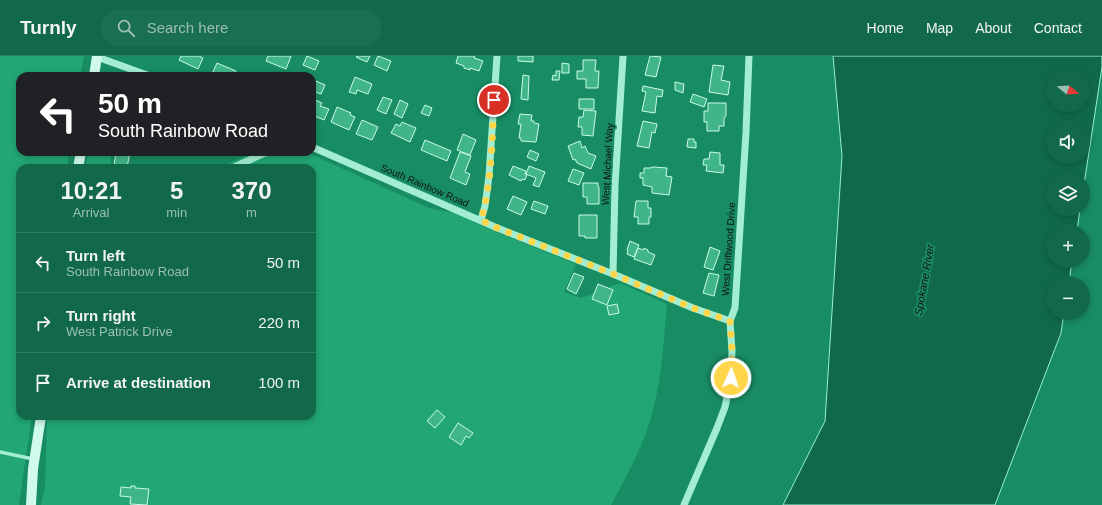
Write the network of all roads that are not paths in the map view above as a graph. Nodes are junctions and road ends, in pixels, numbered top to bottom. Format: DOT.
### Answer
graph roads {
  1 [pos="97,56"];
  2 [pos="497,56"];
  3 [pos="623,56"];
  4 [pos="749,56"];
  5 [pos="95,72"];
  6 [pos="139,72"];
  7 [pos="316,149"];
  8 [pos="258,156"];
  9 [pos="241,164"];
  10 [pos="481,220"];
  11 [pos="613,274"];
  12 [pos="730,321"];
  13 [pos="40,420"];
  14 [pos="0,452"];
  15 [pos="34,459"];
  16 [pos="31,505"];
  17 [pos="684,505"];
  1 -- 5 [label="street"];
  1 -- 6 [label="street"];
  2 -- 10 [label="street"];
  3 -- 11 [label="street, West Michael Way"];
  4 -- 12 [label="street, West Driftwood Drive"];
  7 -- 10 [label="street, South Rainbow Road"];
  8 -- 9 [label="street"];
  10 -- 11 [label="street, South Rainbow Road"];
  11 -- 12 [label="street, South Rainbow Road"];
  12 -- 17 [label="street, West Driftwood Drive"];
  13 -- 15 [label="street"];
  14 -- 15 [label="lane"];
  15 -- 16 [label="street"];
}
